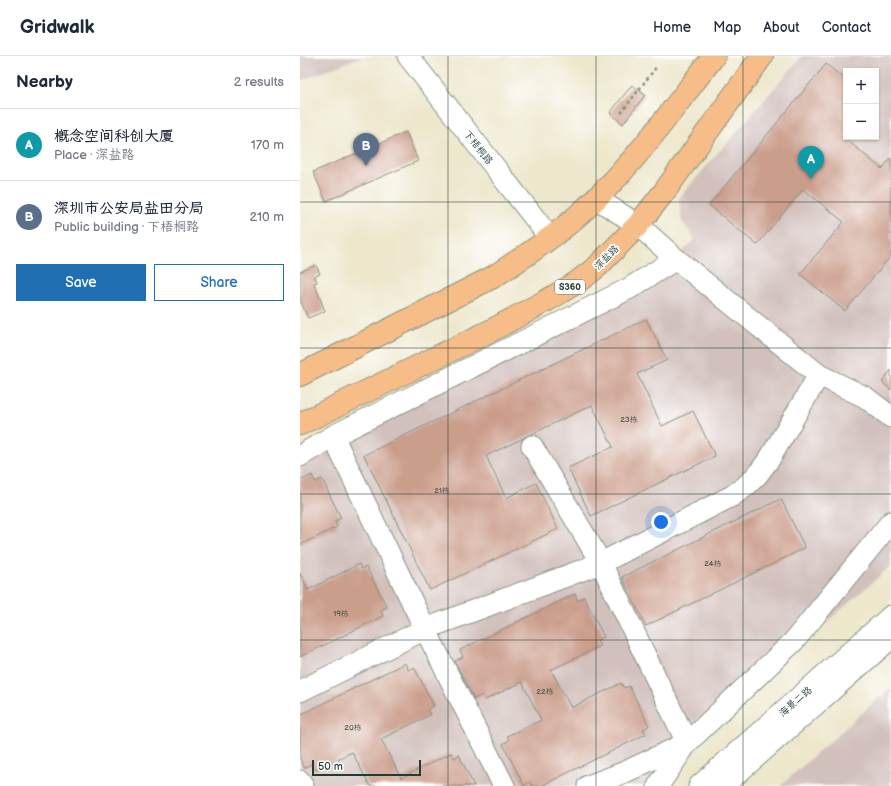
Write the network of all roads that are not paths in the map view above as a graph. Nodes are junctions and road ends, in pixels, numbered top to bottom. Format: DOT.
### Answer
graph roads {
  1 [pos="408,56"];
  2 [pos="714,56"];
  3 [pos="762,56"];
  4 [pos="596,199"];
  5 [pos="638,225"];
  6 [pos="550,238"];
  7 [pos="676,260"];
  8 [pos="300,375"];
  9 [pos="819,375"];
  10 [pos="891,417"];
  11 [pos="300,424"];
  12 [pos="333,436"];
  13 [pos="532,446"];
  14 [pos="300,456"];
  15 [pos="891,522"];
  16 [pos="601,563"];
  17 [pos="891,616"];
  18 [pos="426,630"];
  19 [pos="891,638"];
  20 [pos="300,691"];
  21 [pos="687,743"];
  22 [pos="300,781"];
  23 [pos="303,786"];
  24 [pos="504,786"];
  25 [pos="588,786"];
  26 [pos="658,786"];
  27 [pos="699,786"];
  28 [pos="723,786"];
  1 -- 6 [label="street, 下梧桐路"];
  2 -- 4 [label="main road"];
  3 -- 5 [label="main road, 深盐路 / S360"];
  4 -- 5 [label="street"];
  4 -- 6 [label="main road"];
  5 -- 7 [label="street"];
  5 -- 11 [label="main road, 深盐路 / S360"];
  6 -- 8 [label="main road"];
  7 -- 9 [label="street"];
  7 -- 12 [label="street"];
  9 -- 10 [label="street"];
  9 -- 16 [label="street"];
  12 -- 14 [label="street"];
  12 -- 18 [label="street"];
  13 -- 16 [label="street"];
  15 -- 21 [label="street"];
  16 -- 18 [label="street"];
  16 -- 21 [label="street"];
  17 -- 27 [label="street, 海景二路"];
  18 -- 20 [label="street"];
  18 -- 24 [label="street"];
  19 -- 28 [label="street, 海景二路"];
  21 -- 25 [label="street"];
  21 -- 26 [label="street"];
  22 -- 23 [label="street"];
}
